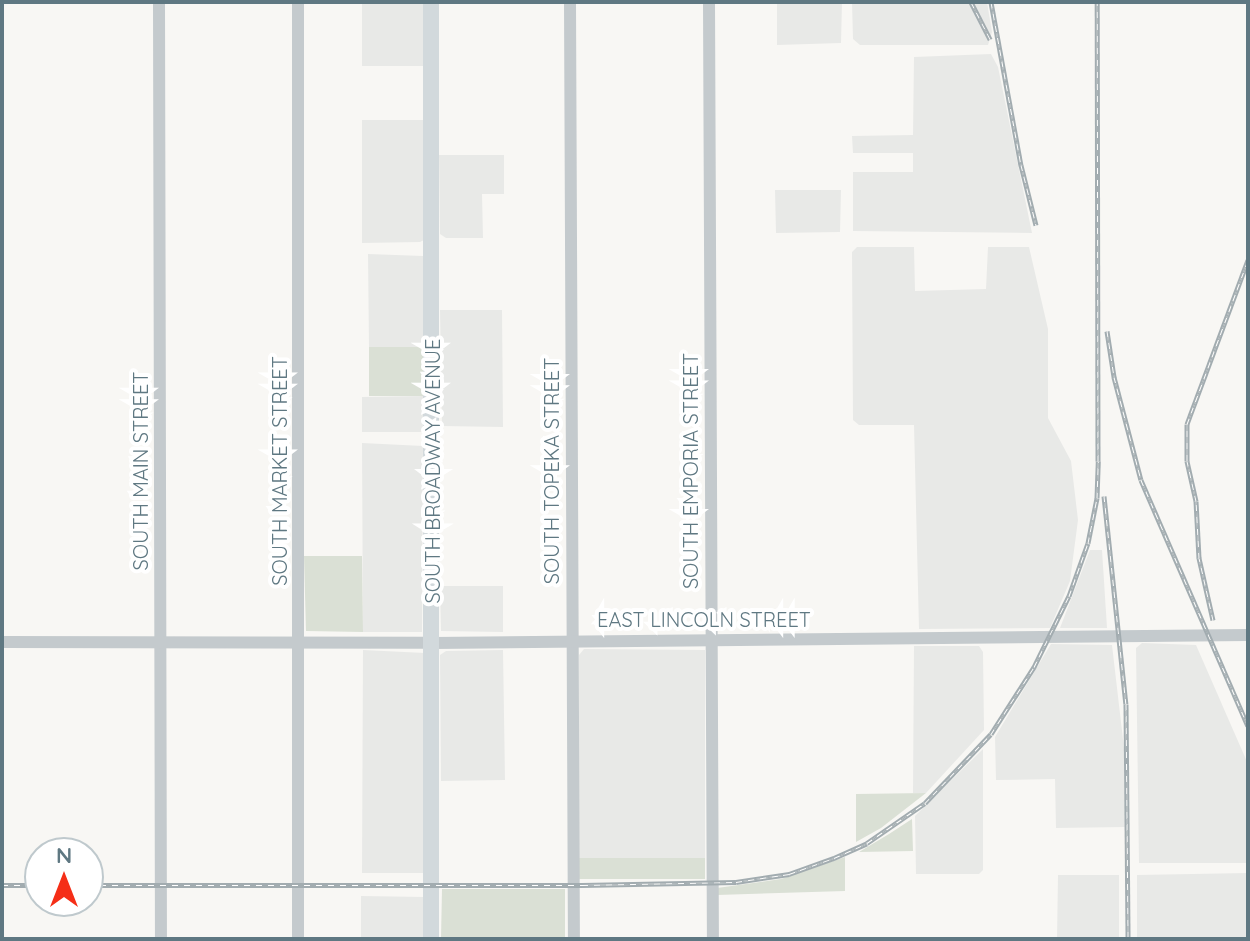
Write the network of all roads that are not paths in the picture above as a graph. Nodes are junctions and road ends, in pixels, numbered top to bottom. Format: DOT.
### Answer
graph roads {
  1 [pos="159,2"];
  2 [pos="298,2"];
  3 [pos="431,2"];
  4 [pos="570,2"];
  5 [pos="709,2"];
  6 [pos="1248,635"];
  7 [pos="710,639"];
  8 [pos="572,640"];
  9 [pos="160,641"];
  10 [pos="299,641"];
  11 [pos="2,642"];
  12 [pos="433,643"];
  13 [pos="161,939"];
  14 [pos="298,939"];
  15 [pos="431,939"];
  16 [pos="574,939"];
  17 [pos="713,939"];
  1 -- 9 [label="street, SOUTH MAIN STREET"];
  2 -- 10 [label="street, SOUTH MARKET STREET"];
  3 -- 12 [label="main road, SOUTH BROADWAY AVENUE"];
  4 -- 8 [label="street, SOUTH TOPEKA STREET"];
  5 -- 7 [label="street, SOUTH EMPORIA STREET"];
  6 -- 7 [label="street, EAST LINCOLN STREET"];
  7 -- 8 [label="street, EAST LINCOLN STREET"];
  7 -- 17 [label="street, SOUTH EMPORIA STREET"];
  8 -- 12 [label="street, EAST LINCOLN STREET"];
  8 -- 16 [label="street, SOUTH TOPEKA STREET"];
  9 -- 10 [label="street, EAST LINCOLN STREET"];
  9 -- 11 [label="street, EAST LINCOLN STREET"];
  9 -- 13 [label="street, SOUTH MAIN STREET"];
  10 -- 12 [label="street, EAST LINCOLN STREET"];
  10 -- 14 [label="street, SOUTH MARKET STREET"];
  12 -- 15 [label="main road, SOUTH BROADWAY AVENUE"];
}
